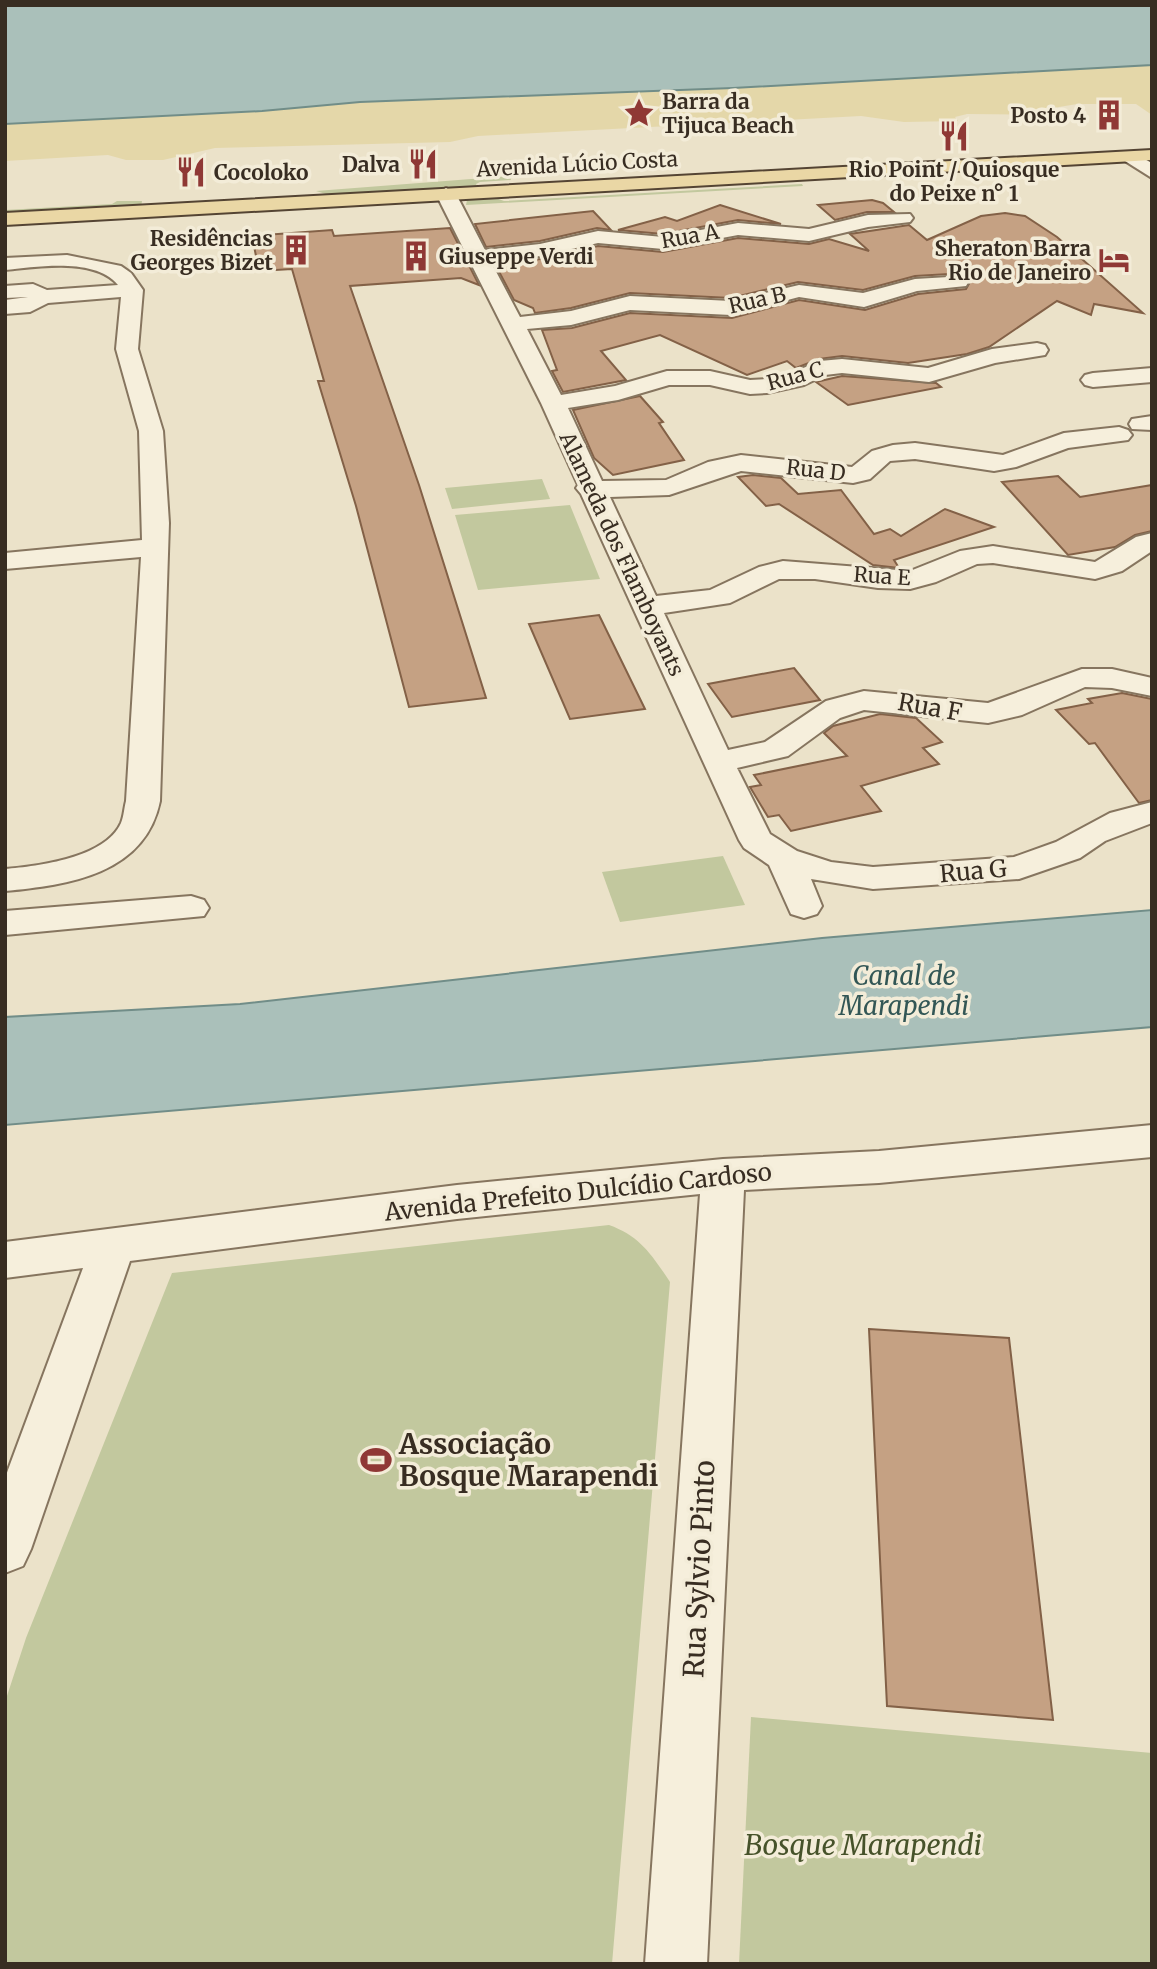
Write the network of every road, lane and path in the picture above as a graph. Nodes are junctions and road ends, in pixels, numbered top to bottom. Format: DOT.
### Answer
graph roads {
  1 [pos="1152,137"];
  2 [pos="720,160"];
  3 [pos="1146,160"];
  4 [pos="369,179"];
  5 [pos="446,194"];
  6 [pos="325,201"];
  7 [pos="903,218"];
  8 [pos="5,219"];
  9 [pos="478,257"];
  10 [pos="5,264"];
  11 [pos="958,281"];
  12 [pos="132,290"];
  13 [pos="5,292"];
  14 [pos="43,297"];
  15 [pos="5,307"];
  16 [pos="514,324"];
  17 [pos="1037,350"];
  18 [pos="1152,375"];
  19 [pos="1093,380"];
  20 [pos="553,403"];
  21 [pos="1137,427"];
  22 [pos="589,488"];
  23 [pos="1152,541"];
  24 [pos="155,547"];
  25 [pos="5,561"];
  26 [pos="646,605"];
  27 [pos="1152,687"];
  28 [pos="717,761"];
  29 [pos="1152,812"];
  30 [pos="784,859"];
  31 [pos="5,880"];
  32 [pos="804,906"];
  33 [pos="191,908"];
  34 [pos="5,923"];
  35 [pos="1152,1142"];
  36 [pos="723,1175"];
  37 [pos="113,1247"];
  38 [pos="5,1260"];
  39 [pos="5,1549"];
  40 [pos="676,1964"];
  1 -- 2 [label="main road"];
  3 -- 5 [label="main road, Avenida Lúcio Costa"];
  4 -- 6 [label="main road"];
  5 -- 6 [label="main road, Avenida Lúcio Costa"];
  5 -- 9 [label="street, Alameda dos Flamboyants"];
  6 -- 8 [label="main road, Avenida Lúcio Costa"];
  7 -- 9 [label="street, Rua A"];
  9 -- 16 [label="street, Alameda dos Flamboyants"];
  10 -- 12 [label="street"];
  11 -- 16 [label="street, Rua B"];
  12 -- 14 [label="street"];
  12 -- 24 [label="street"];
  13 -- 14 [label="street"];
  14 -- 15 [label="street"];
  16 -- 20 [label="street, Alameda dos Flamboyants"];
  17 -- 20 [label="street, Rua C"];
  18 -- 19 [label="street"];
  20 -- 22 [label="street, Alameda dos Flamboyants"];
  21 -- 22 [label="street, Rua D"];
  22 -- 26 [label="street, Alameda dos Flamboyants"];
  23 -- 26 [label="street, Rua E"];
  24 -- 25 [label="street"];
  24 -- 31 [label="street"];
  26 -- 28 [label="street, Alameda dos Flamboyants"];
  27 -- 28 [label="street, Rua F"];
  28 -- 30 [label="street, Alameda dos Flamboyants"];
  29 -- 30 [label="street, Rua G"];
  30 -- 32 [label="street"];
  33 -- 34 [label="street"];
  35 -- 36 [label="street, Avenida Prefeito Dulcídio Cardoso"];
  36 -- 37 [label="street, Avenida Prefeito Dulcídio Cardoso"];
  36 -- 40 [label="street, Rua Sylvio Pinto"];
  37 -- 38 [label="street, Avenida Prefeito Dulcídio Cardoso"];
  37 -- 39 [label="street"];
}
